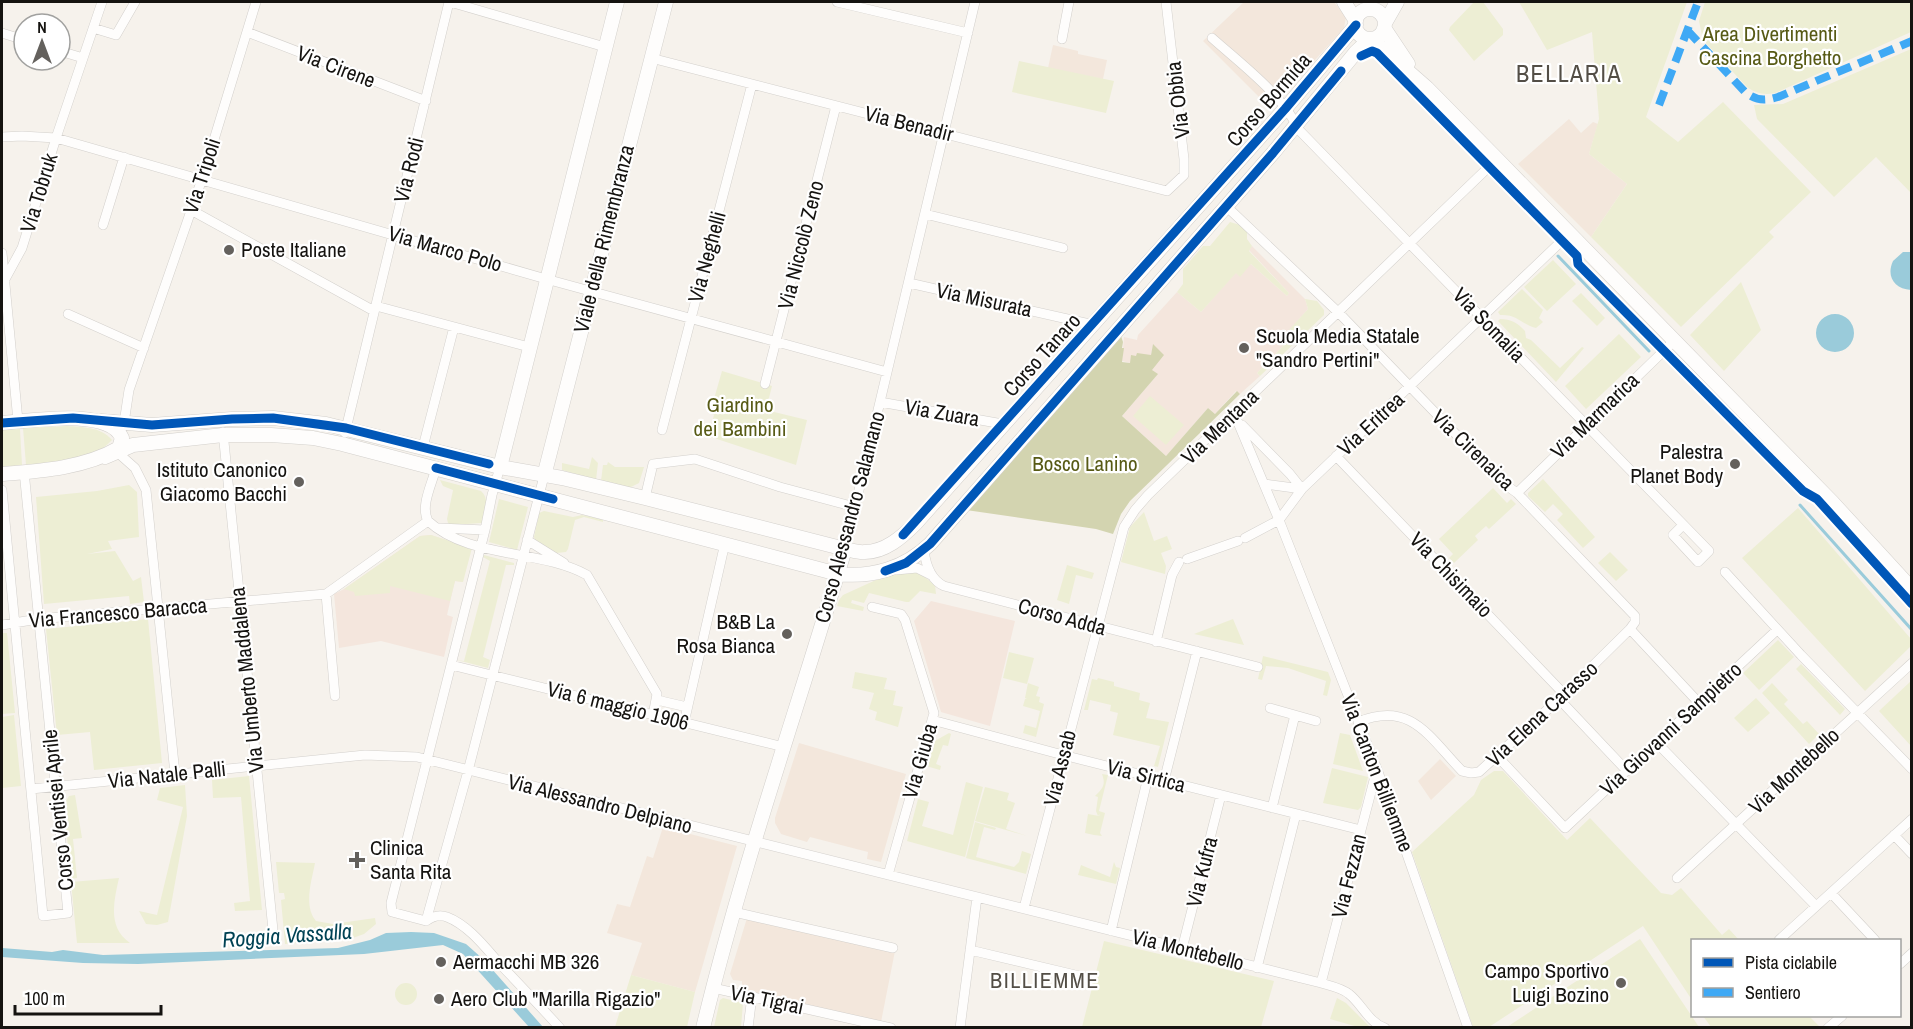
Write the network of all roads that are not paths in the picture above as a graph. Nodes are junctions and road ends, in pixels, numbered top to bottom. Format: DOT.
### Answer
graph roads {
  1 [pos="102,2"];
  2 [pos="135,2"];
  3 [pos="256,2"];
  4 [pos="449,2"];
  5 [pos="617,2"];
  6 [pos="666,2"];
  7 [pos="837,2"];
  8 [pos="975,2"];
  9 [pos="1070,2"];
  10 [pos="1166,2"];
  11 [pos="1344,2"];
  12 [pos="1382,2"];
  13 [pos="1397,2"];
  14 [pos="1364,7"];
  15 [pos="1356,23"];
  16 [pos="1385,26"];
  17 [pos="93,28"];
  18 [pos="247,32"];
  19 [pos="968,33"];
  20 [pos="1212,38"];
  21 [pos="1062,39"];
  22 [pos="1370,39"];
  23 [pos="605,47"];
  24 [pos="72,55"];
  25 [pos="82,58"];
  26 [pos="651,58"];
  27 [pos="752,84"];
  28 [pos="1427,88"];
  29 [pos="426,101"];
  30 [pos="836,105"];
  31 [pos="1285,109"];
  32 [pos="1296,125"];
  33 [pos="944,133"];
  34 [pos="2,138"];
  35 [pos="56,138"];
  36 [pos="124,157"];
  37 [pos="1497,159"];
  38 [pos="202,179"];
  39 [pos="1167,190"];
  40 [pos="1207,197"];
  41 [pos="1224,208"];
  42 [pos="191,210"];
  43 [pos="925,214"];
  44 [pos="103,225"];
  45 [pos="1570,233"];
  46 [pos="394,234"];
  47 [pos="1410,244"];
  48 [pos="1063,248"];
  49 [pos="2,253"];
  50 [pos="546,279"];
  51 [pos="4,280"];
  52 [pos="909,283"];
  53 [pos="591,291"];
  54 [pos="375,309"];
  55 [pos="1339,313"];
  56 [pos="68,314"];
  57 [pos="691,318"];
  58 [pos="1482,318"];
  59 [pos="1094,325"];
  60 [pos="454,327"];
  61 [pos="1674,341"];
  62 [pos="777,342"];
  63 [pos="529,347"];
  64 [pos="144,348"];
  65 [pos="887,372"];
  66 [pos="765,384"];
  67 [pos="1410,387"];
  68 [pos="880,402"];
  69 [pos="1234,413"];
  70 [pos="221,420"];
  71 [pos="100,421"];
  72 [pos="18,422"];
  73 [pos="2,423"];
  74 [pos="123,423"];
  75 [pos="1240,424"];
  76 [pos="1585,425"];
  77 [pos="1003,426"];
  78 [pos="346,428"];
  79 [pos="662,430"];
  80 [pos="223,435"];
  81 [pos="342,444"];
  82 [pos="423,447"];
  83 [pos="111,454"];
  84 [pos="1336,456"];
  85 [pos="500,467"];
  86 [pos="436,468"];
  87 [pos="24,471"];
  88 [pos="2,474"];
  89 [pos="544,476"];
  90 [pos="495,484"];
  91 [pos="1264,484"];
  92 [pos="1302,489"];
  93 [pos="2,490"];
  94 [pos="1517,493"];
  95 [pos="538,495"];
  96 [pos="645,498"];
  97 [pos="855,507"];
  98 [pos="1279,520"];
  99 [pos="428,521"];
  100 [pos="1683,525"];
  101 [pos="437,528"];
  102 [pos="485,530"];
  103 [pos="527,540"];
  104 [pos="725,543"];
  105 [pos="480,547"];
  106 [pos="845,549"];
  107 [pos="924,551"];
  108 [pos="523,556"];
  109 [pos="568,566"];
  110 [pos="885,571"];
  111 [pos="1725,572"];
  112 [pos="838,574"];
  113 [pos="931,575"];
  114 [pos="1911,588"];
  115 [pos="326,594"];
  116 [pos="239,602"];
  117 [pos="872,607"];
  118 [pos="158,609"];
  119 [pos="38,619"];
  120 [pos="14,623"];
  121 [pos="2,625"];
  122 [pos="1097,627"];
  123 [pos="1630,629"];
  124 [pos="1777,630"];
  125 [pos="1156,642"];
  126 [pos="1197,651"];
  127 [pos="1911,663"];
  128 [pos="451,665"];
  129 [pos="1258,667"];
  130 [pos="492,674"];
  131 [pos="335,696"];
  132 [pos="1562,697"];
  133 [pos="657,700"];
  134 [pos="1699,703"];
  135 [pos="687,707"];
  136 [pos="1270,708"];
  137 [pos="1857,712"];
  138 [pos="653,715"];
  139 [pos="1295,715"];
  140 [pos="932,720"];
  141 [pos="1316,721"];
  142 [pos="1358,722"];
  143 [pos="684,723"];
  144 [pos="1657,743"];
  145 [pos="784,747"];
  146 [pos="1063,755"];
  147 [pos="1497,756"];
  148 [pos="427,760"];
  149 [pos="256,765"];
  150 [pos="446,765"];
  151 [pos="1377,769"];
  152 [pos="1911,769"];
  153 [pos="468,771"];
  154 [pos="1627,771"];
  155 [pos="175,774"];
  156 [pos="1148,777"];
  157 [pos="1164,781"];
  158 [pos="56,786"];
  159 [pos="31,789"];
  160 [pos="1221,795"];
  161 [pos="1272,808"];
  162 [pos="1296,814"];
  163 [pos="1911,819"];
  164 [pos="1736,825"];
  165 [pos="1361,830"];
  166 [pos="1894,835"];
  167 [pos="755,842"];
  168 [pos="1911,854"];
  169 [pos="888,875"];
  170 [pos="1677,878"];
  171 [pos="1831,893"];
  172 [pos="977,897"];
  173 [pos="1816,906"];
  174 [pos="1024,908"];
  175 [pos="734,912"];
  176 [pos="426,921"];
  177 [pos="1111,931"];
  178 [pos="1780,939"];
  179 [pos="1874,939"];
  180 [pos="274,940"];
  181 [pos="893,948"];
  182 [pos="1182,949"];
  183 [pos="970,950"];
  184 [pos="1257,968"];
  185 [pos="1088,978"];
  186 [pos="1322,983"];
  187 [pos="712,988"];
  188 [pos="752,996"];
  189 [pos="1841,1017"];
  190 [pos="560,1028"];
  191 [pos="703,1028"];
  192 [pos="748,1028"];
  193 [pos="891,1028"];
  194 [pos="960,1028"];
  195 [pos="1385,1028"];
  196 [pos="1468,1028"];
  197 [pos="1828,1028"];
  1 -- 17 [label="street, Via Tobruk"];
  2 -- 17 [label="street"];
  3 -- 18 [label="street, Via Tripoli"];
  4 -- 23 [label="street"];
  4 -- 29 [label="street, Via Rodi"];
  5 -- 23 [label="main road"];
  6 -- 26 [label="main road, Viale della Rimembranza"];
  7 -- 19 [label="street"];
  8 -- 19 [label="street, Corso Alessandro Salamano"];
  9 -- 21 [label="street"];
  10 -- 39 [label="street, Via Obbia"];
  11 -- 15 [label="main road"];
  12 -- 14 [label="main road"];
  13 -- 16 [label="main road"];
  14 -- 15 [label="main road"];
  14 -- 16 [label="main road"];
  15 -- 22 [label="main road"];
  15 -- 31 [label="main road, Corso Bormida"];
  16 -- 22 [label="main road"];
  16 -- 28 [label="main road"];
  17 -- 25 [label="street, Via Tobruk"];
  18 -- 29 [label="street, Via Cirene"];
  18 -- 38 [label="street, Via Tripoli"];
  19 -- 33 [label="street, Corso Alessandro Salamano"];
  20 -- 31 [label="street"];
  22 -- 28 [label="main road"];
  22 -- 32 [label="main road, Corso Bormida"];
  23 -- 50 [label="main road"];
  24 -- 25 [label="street"];
  25 -- 35 [label="street, Via Tobruk"];
  26 -- 27 [label="street, Via Benadir"];
  26 -- 53 [label="main road, Viale della Rimembranza"];
  27 -- 30 [label="street, Via Benadir"];
  27 -- 57 [label="street, Via Neghelli"];
  28 -- 37 [label="main road"];
  29 -- 46 [label="street, Via Rodi"];
  30 -- 33 [label="street, Via Benadir"];
  30 -- 62 [label="street, Via Niccolò Zeno"];
  31 -- 32 [label="street, Corso Bormida"];
  31 -- 40 [label="main road, Corso Bormida"];
  32 -- 41 [label="main road, Corso Bormida"];
  32 -- 47 [label="street, Via Somalia"];
  33 -- 39 [label="street, Via Benadir"];
  33 -- 43 [label="street, Corso Alessandro Salamano"];
  34 -- 35 [label="street, Via Marco Polo"];
  35 -- 36 [label="street, Via Marco Polo"];
  35 -- 51 [label="street, Via Tobruk"];
  36 -- 38 [label="street, Via Marco Polo"];
  36 -- 44 [label="street"];
  37 -- 45 [label="main road"];
  37 -- 47 [label="street, Via Mentana"];
  38 -- 42 [label="street, Via Tripoli"];
  38 -- 46 [label="street, Via Marco Polo"];
  40 -- 59 [label="main road, Corso Tanaro"];
  41 -- 55 [label="street, Via Cirenaica"];
  41 -- 107 [label="main road, Corso Tanaro"];
  42 -- 54 [label="street"];
  42 -- 64 [label="street, Via Tripoli"];
  43 -- 48 [label="street"];
  43 -- 52 [label="street, Corso Alessandro Salamano"];
  45 -- 58 [label="street, Via Eritrea"];
  45 -- 61 [label="main road"];
  46 -- 50 [label="street, Via Marco Polo"];
  46 -- 54 [label="street, Via Rodi"];
  47 -- 55 [label="street, Via Mentana"];
  47 -- 58 [label="street, Via Somalia"];
  49 -- 51 [label="street"];
  50 -- 53 [label="street, Via Marco Polo"];
  50 -- 63 [label="main road"];
  51 -- 72 [label="street"];
  52 -- 59 [label="street, Via Misurata"];
  52 -- 65 [label="street, Corso Alessandro Salamano"];
  53 -- 57 [label="street, Via Marco Polo"];
  53 -- 89 [label="main road, Viale della Rimembranza"];
  54 -- 60 [label="street"];
  54 -- 78 [label="street, Via Rodi"];
  55 -- 67 [label="street, Via Cirenaica"];
  55 -- 69 [label="street, Via Mentana"];
  56 -- 64 [label="street"];
  57 -- 62 [label="street, Via Marco Polo"];
  57 -- 79 [label="street, Via Neghelli"];
  58 -- 67 [label="street, Via Eritrea"];
  58 -- 76 [label="street, Via Somalia"];
  59 -- 77 [label="main road, Corso Tanaro"];
  60 -- 63 [label="street"];
  60 -- 82 [label="street"];
  61 -- 76 [label="street, Via Marmarica"];
  61 -- 114 [label="main road"];
  62 -- 65 [label="street, Via Marco Polo"];
  62 -- 66 [label="street, Via Niccolò Zeno"];
  63 -- 85 [label="main road"];
  64 -- 74 [label="street, Via Tripoli"];
  65 -- 68 [label="street, Corso Alessandro Salamano"];
  67 -- 84 [label="street, Via Eritrea"];
  67 -- 94 [label="street, Via Cirenaica"];
  68 -- 77 [label="street, Via Zuara"];
  68 -- 97 [label="street, Corso Alessandro Salamano"];
  69 -- 75 [label="street, Via Canton Billiemme"];
  69 -- 122 [label="street, Via Mentana"];
  70 -- 74 [label="main road, Corso Tanaro"];
  70 -- 78 [label="main road, Corso Tanaro"];
  70 -- 80 [label="street, Via Umberto Maddalena"];
  71 -- 72 [label="main road, Corso Tanaro"];
  71 -- 74 [label="main road, Corso Tanaro"];
  71 -- 83 [label="main road"];
  72 -- 73 [label="main road, Corso Tanaro"];
  75 -- 91 [label="street, Via Canton Billiemme"];
  75 -- 92 [label="street, Via Canton Billiemme"];
  76 -- 94 [label="street, Via Marmarica"];
  76 -- 100 [label="street, Via Somalia"];
  77 -- 106 [label="main road, Corso Tanaro"];
  78 -- 81 [label="street, Via Rodi"];
  78 -- 82 [label="main road, Corso Tanaro"];
  80 -- 81 [label="main road, Corso Tanaro"];
  80 -- 83 [label="main road, Corso Tanaro"];
  80 -- 116 [label="street, Via Umberto Maddalena"];
  81 -- 86 [label="main road, Corso Tanaro"];
  82 -- 85 [label="main road, Corso Tanaro"];
  83 -- 87 [label="main road, Corso Tanaro"];
  83 -- 118 [label="street"];
  84 -- 92 [label="street, Via Eritrea"];
  84 -- 132 [label="street, Via Chisimaio"];
  85 -- 89 [label="main road, Corso Tanaro"];
  85 -- 90 [label="street"];
  86 -- 90 [label="main road, Corso Tanaro"];
  86 -- 99 [label="street"];
  87 -- 88 [label="main road, Corso Tanaro"];
  87 -- 119 [label="street, Corso Ventisei Aprile"];
  89 -- 95 [label="street"];
  89 -- 96 [label="main road, Corso Tanaro"];
  90 -- 95 [label="main road, Corso Tanaro"];
  90 -- 102 [label="street"];
  91 -- 92 [label="street"];
  91 -- 98 [label="street, Via Canton Billiemme"];
  92 -- 98 [label="street"];
  93 -- 120 [label="street, Corso Ventisei Aprile"];
  94 -- 123 [label="street, Via Cirenaica"];
  95 -- 103 [label="street"];
  95 -- 104 [label="main road, Corso Tanaro"];
  96 -- 97 [label="street"];
  96 -- 106 [label="main road, Corso Tanaro"];
  97 -- 106 [label="street, Corso Alessandro Salamano"];
  98 -- 125 [label="street"];
  98 -- 142 [label="street, Via Canton Billiemme"];
  99 -- 101 [label="street"];
  99 -- 115 [label="street"];
  100 -- 100 [label="street, Via Somalia"];
  101 -- 102 [label="street"];
  101 -- 105 [label="street"];
  102 -- 105 [label="street"];
  103 -- 108 [label="street"];
  103 -- 109 [label="street"];
  104 -- 112 [label="main road, Corso Tanaro"];
  104 -- 135 [label="street"];
  105 -- 108 [label="street"];
  105 -- 128 [label="street"];
  106 -- 112 [label="main road, Corso Alessandro Salamano"];
  107 -- 110 [label="main road, Corso Tanaro"];
  107 -- 113 [label="street"];
  108 -- 109 [label="street"];
  108 -- 130 [label="street"];
  109 -- 133 [label="street"];
  110 -- 112 [label="main road, Corso Tanaro"];
  110 -- 113 [label="street, Corso Adda"];
  111 -- 124 [label="street"];
  112 -- 145 [label="main road, Corso Alessandro Salamano"];
  113 -- 122 [label="street, Corso Adda"];
  115 -- 116 [label="street, Via Francesco Baracca"];
  115 -- 131 [label="street"];
  116 -- 118 [label="street, Via Francesco Baracca"];
  116 -- 149 [label="street, Via Umberto Maddalena"];
  117 -- 140 [label="street, Via Giuba"];
  118 -- 119 [label="street, Via Francesco Baracca"];
  118 -- 155 [label="street"];
  119 -- 120 [label="street, Via Francesco Baracca"];
  119 -- 158 [label="street, Corso Ventisei Aprile"];
  120 -- 121 [label="street, Via Francesco Baracca"];
  120 -- 159 [label="street, Corso Ventisei Aprile"];
  122 -- 125 [label="street, Corso Adda"];
  122 -- 146 [label="street, Via Assab"];
  123 -- 132 [label="street, Via Elena Carasso"];
  123 -- 134 [label="street"];
  124 -- 134 [label="street, Via Giovanni Sampietro"];
  124 -- 137 [label="street"];
  125 -- 126 [label="street, Corso Adda"];
  126 -- 129 [label="street, Corso Adda"];
  126 -- 157 [label="street"];
  127 -- 137 [label="street, Via Montebello"];
  128 -- 130 [label="street, Via 6 maggio 1906"];
  128 -- 148 [label="street"];
  130 -- 138 [label="street, Via 6 maggio 1906"];
  130 -- 153 [label="street"];
  132 -- 147 [label="street, Via Elena Carasso"];
  132 -- 154 [label="street, Via Chisimaio"];
  133 -- 135 [label="street"];
  133 -- 138 [label="street"];
  134 -- 144 [label="street, Via Giovanni Sampietro"];
  135 -- 143 [label="street"];
  136 -- 139 [label="street"];
  137 -- 152 [label="street"];
  137 -- 164 [label="street, Via Montebello"];
  138 -- 143 [label="street, Via 6 maggio 1906"];
  139 -- 141 [label="street"];
  139 -- 161 [label="street"];
  140 -- 146 [label="street, Via Sirtica"];
  140 -- 169 [label="street, Via Giuba"];
  142 -- 147 [label="street, Via Elena Carasso"];
  142 -- 151 [label="street, Via Canton Billiemme"];
  143 -- 145 [label="street, Via 6 maggio 1906"];
  144 -- 154 [label="street, Via Giovanni Sampietro"];
  144 -- 164 [label="street"];
  145 -- 167 [label="main road, Corso Alessandro Salamano"];
  146 -- 156 [label="street, Via Sirtica"];
  146 -- 174 [label="street, Via Assab"];
  147 -- 154 [label="street, Via Giovanni Sampietro"];
  148 -- 149 [label="street, Via Natale Palli"];
  148 -- 150 [label="street, Via Natale Palli"];
  148 -- 176 [label="street"];
  149 -- 155 [label="street, Via Natale Palli"];
  149 -- 180 [label="street, Via Umberto Maddalena"];
  150 -- 153 [label="street, Via Alessandro Delpiano"];
  151 -- 165 [label="street, Via Fezzan"];
  151 -- 196 [label="street, Via Canton Billiemme"];
  153 -- 167 [label="street, Via Alessandro Delpiano"];
  153 -- 176 [label="street"];
  155 -- 158 [label="street, Via Natale Palli"];
  156 -- 157 [label="street, Via Sirtica"];
  156 -- 177 [label="street"];
  157 -- 160 [label="street, Via Sirtica"];
  158 -- 159 [label="street, Via Natale Palli"];
  158 -- 159 [label="street, Corso Ventisei Aprile"];
  160 -- 161 [label="street, Via Sirtica"];
  160 -- 182 [label="street, Via Kufra"];
  161 -- 162 [label="street, Via Sirtica"];
  162 -- 165 [label="street, Via Sirtica"];
  162 -- 184 [label="street"];
  163 -- 166 [label="street"];
  164 -- 170 [label="street, Via Montebello"];
  164 -- 173 [label="street"];
  165 -- 186 [label="street, Via Fezzan"];
  166 -- 168 [label="street"];
  166 -- 171 [label="street"];
  167 -- 169 [label="street, Via Montebello"];
  167 -- 175 [label="main road, Corso Alessandro Salamano"];
  169 -- 172 [label="street, Via Montebello"];
  171 -- 173 [label="street"];
  171 -- 179 [label="street"];
  172 -- 174 [label="street, Via Montebello"];
  172 -- 183 [label="street"];
  173 -- 178 [label="street"];
  174 -- 177 [label="street, Via Montebello"];
  175 -- 181 [label="street"];
  175 -- 187 [label="main road, Corso Alessandro Salamano"];
  176 -- 190 [label="street"];
  177 -- 182 [label="street, Via Montebello"];
  182 -- 184 [label="street, Via Montebello"];
  183 -- 185 [label="street"];
  183 -- 194 [label="street"];
  184 -- 186 [label="street, Via Montebello"];
  186 -- 195 [label="street, Via Montebello"];
  187 -- 188 [label="street, Via Tigrai"];
  187 -- 191 [label="main road, Corso Alessandro Salamano"];
  188 -- 192 [label="street"];
  188 -- 193 [label="street, Via Tigrai"];
  189 -- 197 [label="street"];
}
